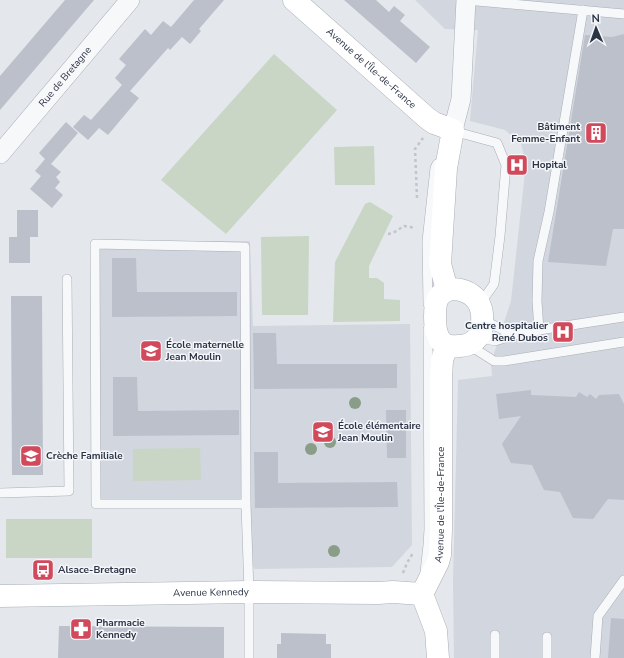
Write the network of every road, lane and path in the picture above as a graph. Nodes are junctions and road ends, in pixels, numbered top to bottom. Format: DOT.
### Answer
graph roads {
  1 [pos="130,0"];
  2 [pos="294,0"];
  3 [pos="466,0"];
  4 [pos="582,10"];
  5 [pos="624,14"];
  6 [pos="453,130"];
  7 [pos="0,154"];
  8 [pos="418,229"];
  9 [pos="388,234"];
  10 [pos="67,279"];
  11 [pos="447,290"];
  12 [pos="624,317"];
  13 [pos="477,327"];
  14 [pos="539,330"];
  15 [pos="514,335"];
  16 [pos="624,342"];
  17 [pos="439,352"];
  18 [pos="0,493"];
  19 [pos="246,504"];
  20 [pos="624,580"];
  21 [pos="249,592"];
  22 [pos="422,594"];
  23 [pos="0,596"];
  24 [pos="495,635"];
  25 [pos="547,637"];
  26 [pos="249,658"];
  27 [pos="438,658"];
  28 [pos="495,658"];
  29 [pos="547,658"];
  30 [pos="595,658"];
  1 -- 7 [label="street, Rue de Bretagne"];
  2 -- 6 [label="street, Avenue de l'Île-de-France"];
  3 -- 4 [label="lane"];
  3 -- 6 [label="street"];
  4 -- 5 [label="lane"];
  4 -- 14 [label="lane"];
  6 -- 11 [label="street"];
  6 -- 13 [label="lane"];
  6 -- 17 [label="lane"];
  8 -- 9 [label="path"];
  10 -- 18 [label="lane"];
  11 -- 13 [label="street"];
  11 -- 17 [label="street"];
  12 -- 14 [label="lane"];
  13 -- 15 [label="lane"];
  13 -- 15 [label="lane"];
  13 -- 16 [label="lane"];
  13 -- 17 [label="street"];
  14 -- 15 [label="lane"];
  17 -- 22 [label="street, Avenue de l'Île-de-France"];
  19 -- 19 [label="lane"];
  19 -- 21 [label="lane"];
  20 -- 30 [label="lane"];
  21 -- 22 [label="street, Avenue Kennedy"];
  21 -- 23 [label="street, Avenue Kennedy"];
  21 -- 26 [label="lane"];
  22 -- 27 [label="street"];
  24 -- 28 [label="lane"];
  25 -- 29 [label="lane"];
}
